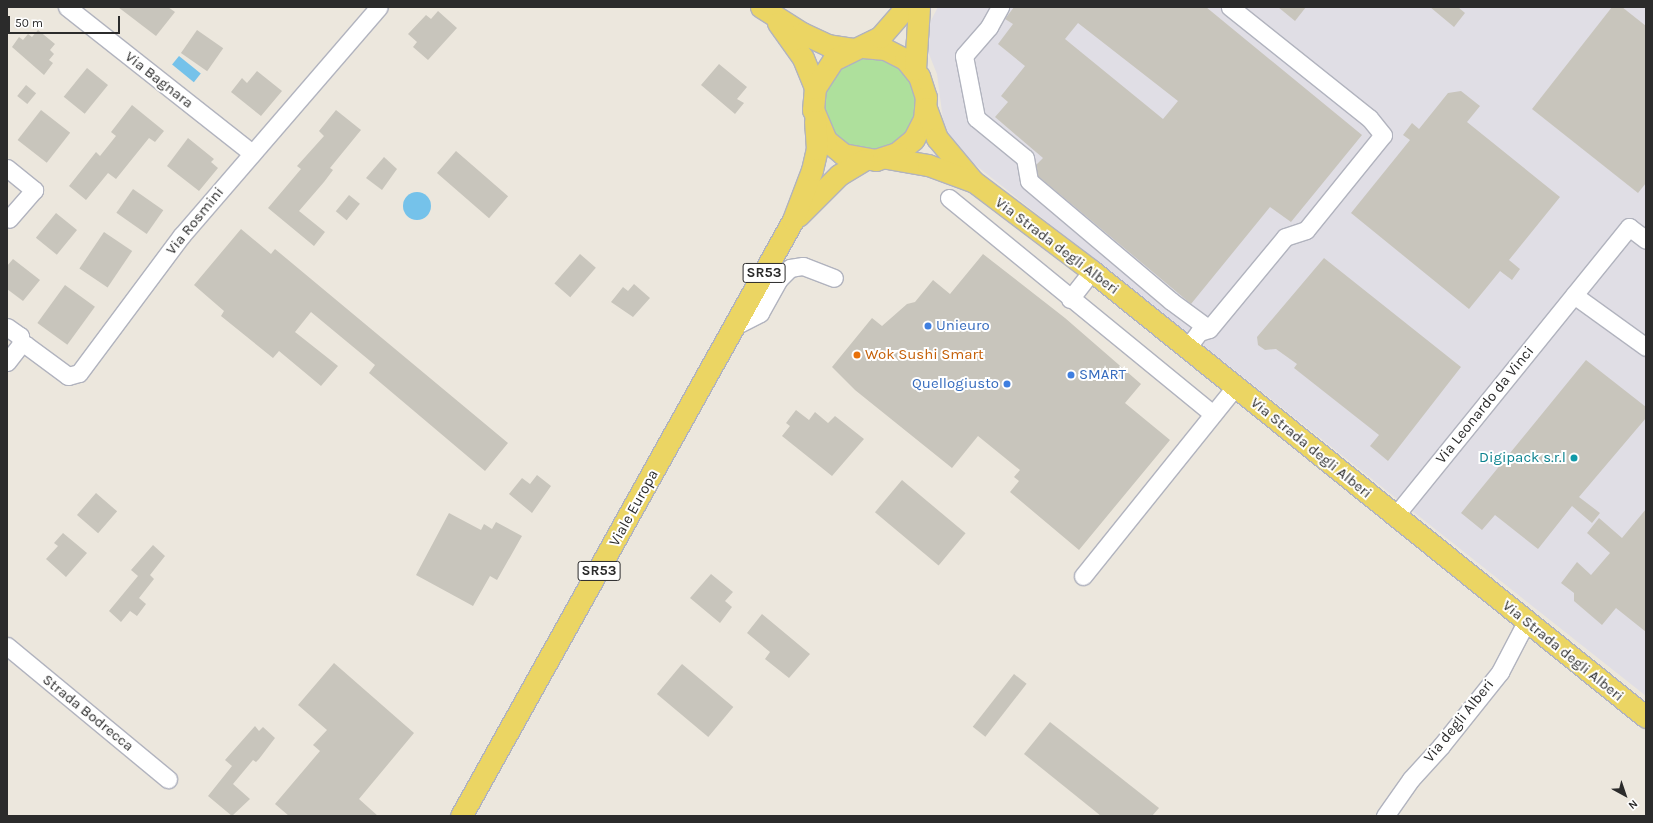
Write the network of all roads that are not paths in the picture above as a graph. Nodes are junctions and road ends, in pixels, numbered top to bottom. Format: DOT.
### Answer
graph roads {
  1 [pos="67,7"];
  2 [pos="379,7"];
  3 [pos="906,7"];
  4 [pos="919,7"];
  5 [pos="1000,7"];
  6 [pos="1230,7"];
  7 [pos="768,12"];
  8 [pos="858,48"];
  9 [pos="915,69"];
  10 [pos="815,88"];
  11 [pos="926,108"];
  12 [pos="815,121"];
  13 [pos="252,153"];
  14 [pos="887,158"];
  15 [pos="864,160"];
  16 [pos="7,168"];
  17 [pos="973,181"];
  18 [pos="948,198"];
  19 [pos="9,219"];
  20 [pos="793,220"];
  21 [pos="1646,240"];
  22 [pos="768,266"];
  23 [pos="1092,271"];
  24 [pos="1574,295"];
  25 [pos="1070,299"];
  26 [pos="735,326"];
  27 [pos="7,327"];
  28 [pos="1210,329"];
  29 [pos="21,344"];
  30 [pos="1646,347"];
  31 [pos="1187,348"];
  32 [pos="7,362"];
  33 [pos="1235,387"];
  34 [pos="1213,414"];
  35 [pos="1395,516"];
  36 [pos="1083,576"];
  37 [pos="1526,622"];
  38 [pos="7,646"];
  39 [pos="1646,717"];
  40 [pos="168,779"];
  41 [pos="461,816"];
  42 [pos="1385,816"];
  1 -- 13 [label="street, Via Bagnara"];
  2 -- 13 [label="street, Via Rosmini"];
  3 -- 8 [label="main road"];
  4 -- 9 [label="main road"];
  5 -- 28 [label="street"];
  6 -- 28 [label="street"];
  7 -- 8 [label="main road"];
  7 -- 10 [label="main road"];
  8 -- 9 [label="main road"];
  8 -- 10 [label="main road"];
  9 -- 11 [label="main road"];
  10 -- 12 [label="main road, Viale Europa"];
  11 -- 14 [label="main road"];
  11 -- 17 [label="main road, Via Strada degli Alberi"];
  12 -- 15 [label="main road, Viale Europa"];
  12 -- 20 [label="main road, Viale Europa / SR53"];
  13 -- 29 [label="street, Via Rosmini"];
  14 -- 15 [label="main road, Viale Europa"];
  14 -- 17 [label="main road, Via Strada degli Alberi"];
  15 -- 20 [label="main road, Viale Europa / SR53"];
  16 -- 19 [label="street"];
  17 -- 23 [label="main road, Via Strada degli Alberi"];
  18 -- 25 [label="street"];
  20 -- 22 [label="main road, Viale Europa / SR53"];
  21 -- 24 [label="street, Via Leonardo da Vinci"];
  22 -- 26 [label="main road, Viale Europa / SR53"];
  22 -- 26 [label="street"];
  23 -- 25 [label="street"];
  23 -- 31 [label="main road, Via Strada degli Alberi"];
  24 -- 30 [label="street"];
  24 -- 35 [label="street, Via Leonardo da Vinci"];
  25 -- 34 [label="street"];
  26 -- 41 [label="main road, Viale Europa / SR53"];
  27 -- 29 [label="street"];
  28 -- 31 [label="street"];
  29 -- 32 [label="street"];
  31 -- 33 [label="main road, Via Strada degli Alberi"];
  33 -- 34 [label="street"];
  33 -- 35 [label="main road, Via Strada degli Alberi"];
  34 -- 36 [label="street"];
  35 -- 37 [label="main road, Via Strada degli Alberi"];
  37 -- 39 [label="main road, Via Strada degli Alberi"];
  37 -- 42 [label="street, Via degli Alberi"];
  38 -- 40 [label="street, Strada Bodrecca"];
}
